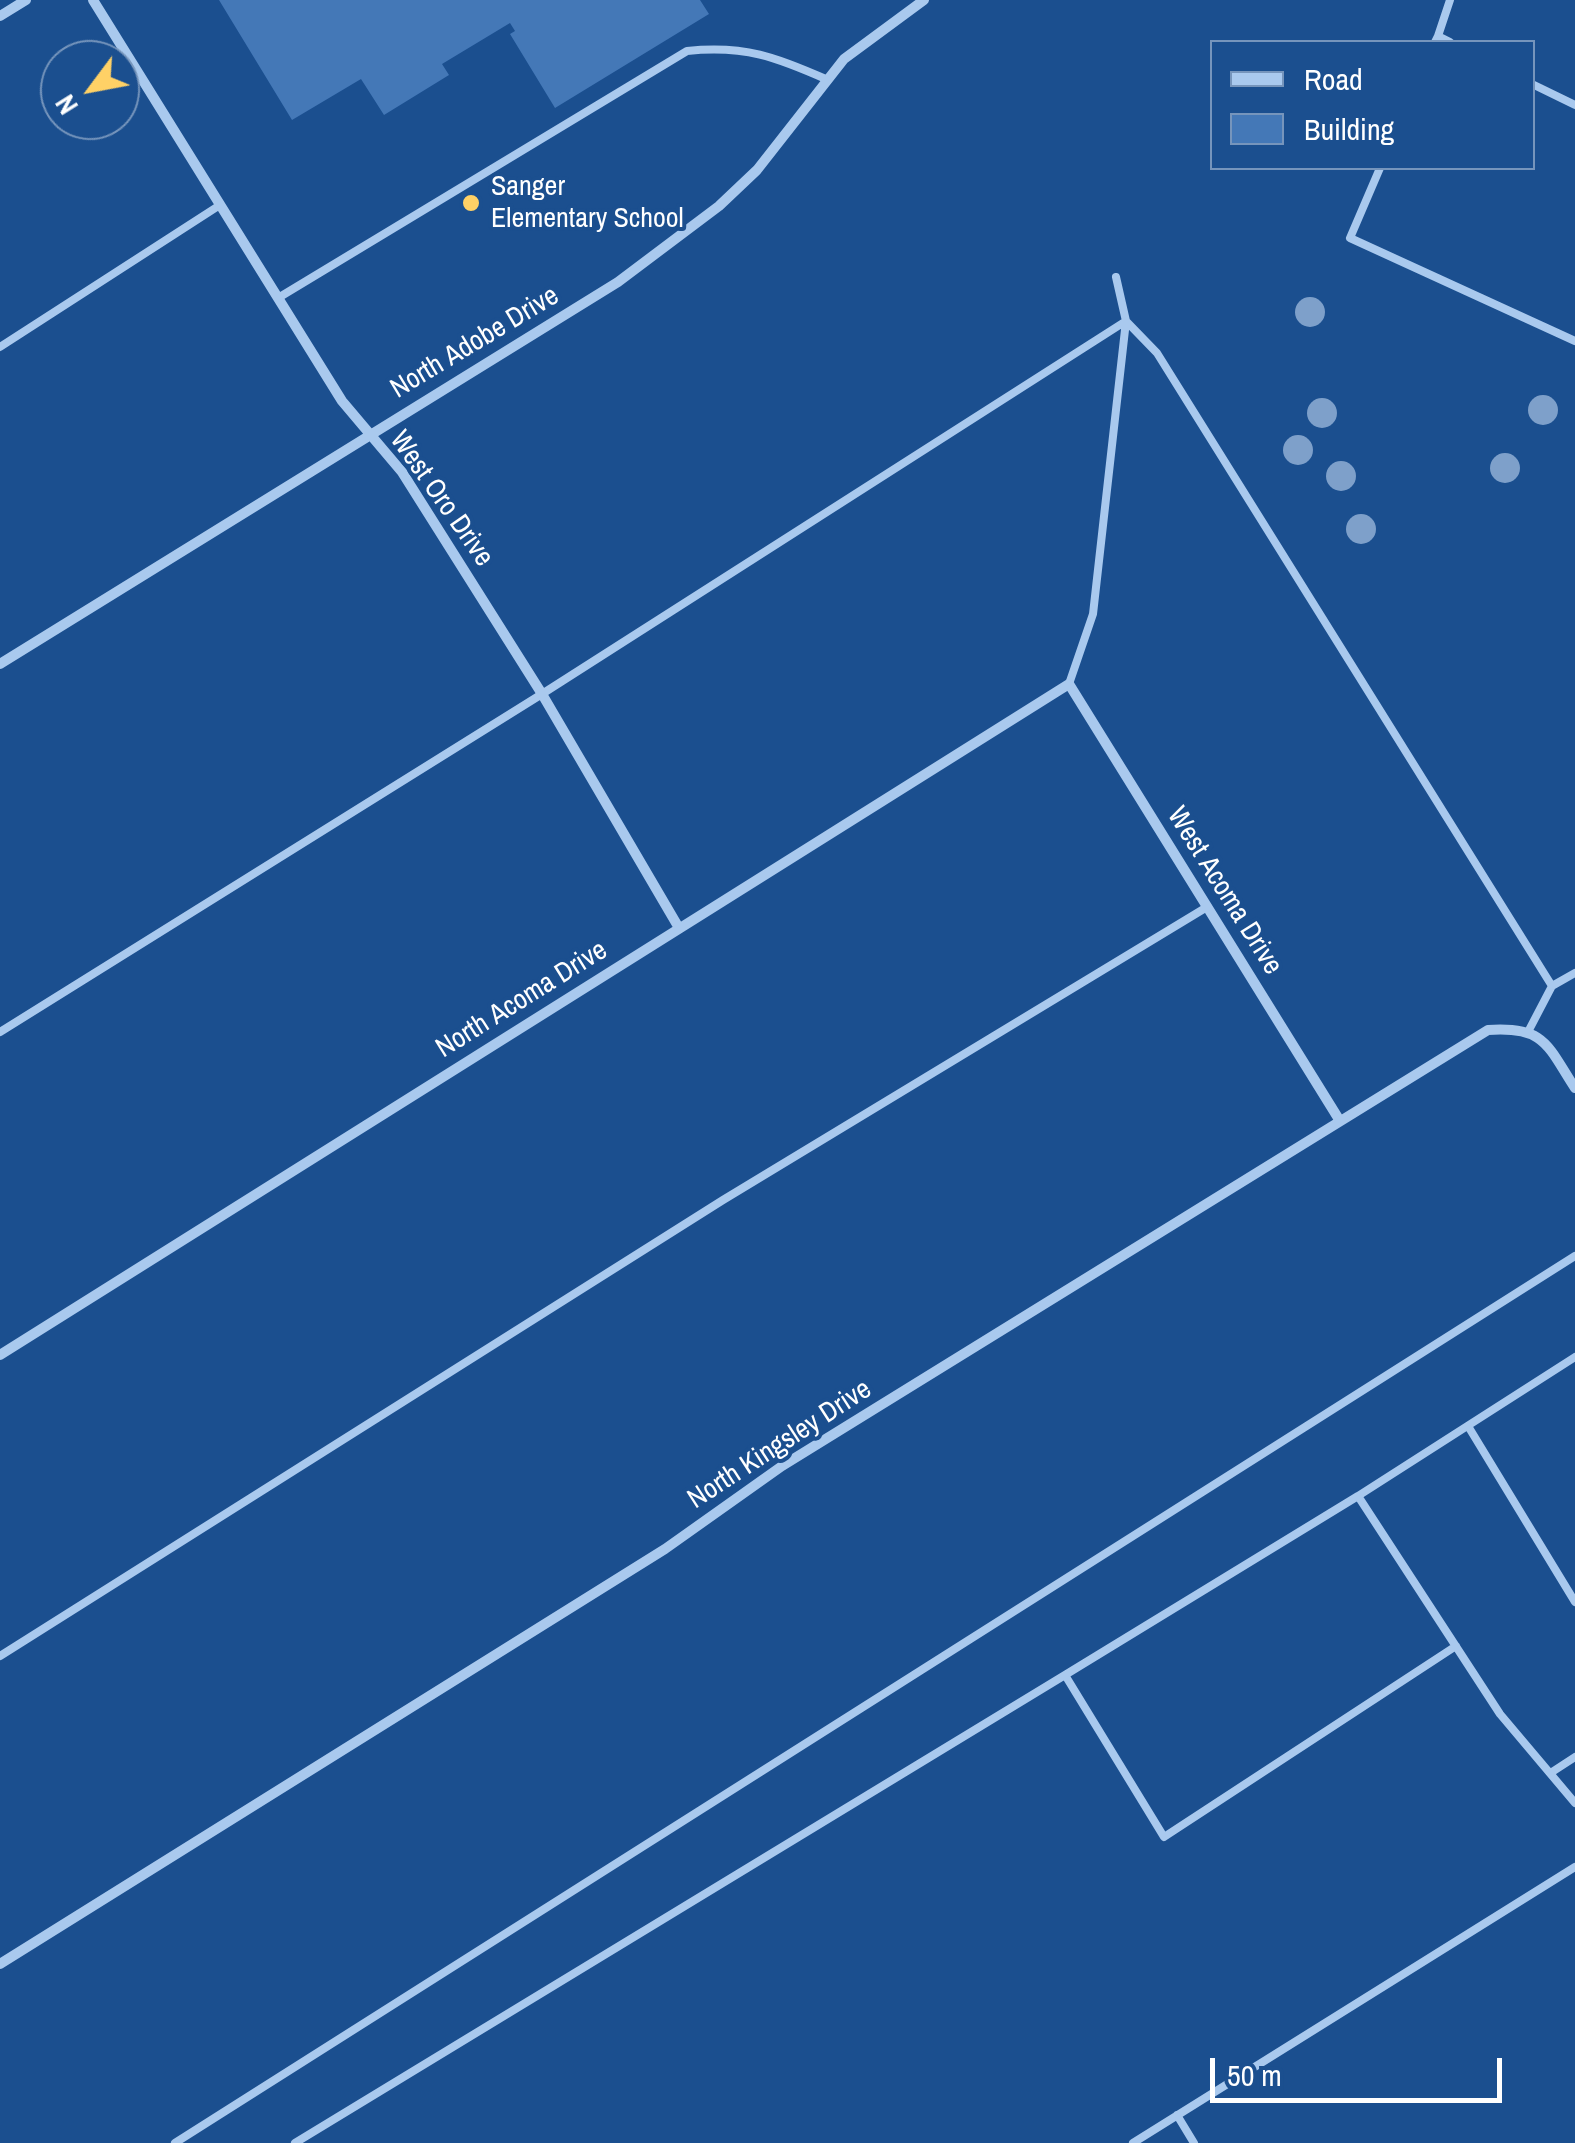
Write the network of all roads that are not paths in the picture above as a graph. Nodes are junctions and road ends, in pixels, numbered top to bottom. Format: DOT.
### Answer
graph roads {
  1 [pos="26,0"];
  2 [pos="93,0"];
  3 [pos="924,0"];
  4 [pos="1450,0"];
  5 [pos="0,16"];
  6 [pos="1437,39"];
  7 [pos="828,80"];
  8 [pos="1535,85"];
  9 [pos="1575,105"];
  10 [pos="1379,170"];
  11 [pos="220,205"];
  12 [pos="1116,278"];
  13 [pos="278,298"];
  14 [pos="1126,321"];
  15 [pos="1575,341"];
  16 [pos="0,347"];
  17 [pos="369,435"];
  18 [pos="0,664"];
  19 [pos="1069,684"];
  20 [pos="542,694"];
  21 [pos="1207,906"];
  22 [pos="679,928"];
  23 [pos="1575,973"];
  24 [pos="1552,986"];
  25 [pos="1529,1030"];
  26 [pos="0,1032"];
  27 [pos="1575,1088"];
  28 [pos="1340,1121"];
  29 [pos="1575,1256"];
  30 [pos="0,1355"];
  31 [pos="1575,1357"];
  32 [pos="1468,1426"];
  33 [pos="1358,1496"];
  34 [pos="1575,1602"];
  35 [pos="1456,1646"];
  36 [pos="0,1656"];
  37 [pos="1065,1675"];
  38 [pos="1575,1757"];
  39 [pos="1552,1772"];
  40 [pos="1575,1803"];
  41 [pos="1575,1866"];
  42 [pos="0,1964"];
  43 [pos="1177,2115"];
  44 [pos="175,2143"];
  45 [pos="295,2143"];
  46 [pos="1132,2143"];
  47 [pos="1194,2143"];
  1 -- 5 [label="street"];
  2 -- 11 [label="street, West Oro Drive"];
  3 -- 7 [label="street, North Adobe Drive"];
  4 -- 6 [label="lane"];
  7 -- 13 [label="lane"];
  7 -- 17 [label="street, North Adobe Drive"];
  8 -- 9 [label="lane"];
  10 -- 15 [label="lane"];
  11 -- 13 [label="street, West Oro Drive"];
  11 -- 16 [label="lane"];
  12 -- 14 [label="lane"];
  13 -- 17 [label="street, West Oro Drive"];
  14 -- 19 [label="lane"];
  14 -- 20 [label="lane"];
  14 -- 24 [label="lane"];
  17 -- 18 [label="street, North Adobe Drive"];
  17 -- 20 [label="street, West Oro Drive"];
  19 -- 21 [label="street, West Acoma Drive"];
  19 -- 22 [label="street, North Acoma Drive"];
  20 -- 22 [label="street, West Oro Drive"];
  20 -- 26 [label="lane"];
  21 -- 28 [label="street, West Acoma Drive"];
  21 -- 36 [label="lane"];
  22 -- 30 [label="street, North Acoma Drive"];
  23 -- 24 [label="lane"];
  24 -- 25 [label="lane"];
  25 -- 27 [label="street"];
  25 -- 28 [label="street, North Kingsley Drive"];
  28 -- 42 [label="street, North Kingsley Drive"];
  29 -- 44 [label="lane"];
  31 -- 32 [label="lane"];
  32 -- 33 [label="lane"];
  32 -- 34 [label="lane"];
  33 -- 35 [label="lane"];
  33 -- 37 [label="lane"];
  35 -- 37 [label="lane"];
  35 -- 39 [label="lane"];
  37 -- 45 [label="lane"];
  38 -- 39 [label="lane"];
  39 -- 40 [label="lane"];
  41 -- 43 [label="lane"];
  43 -- 46 [label="lane"];
  43 -- 47 [label="lane"];
}
